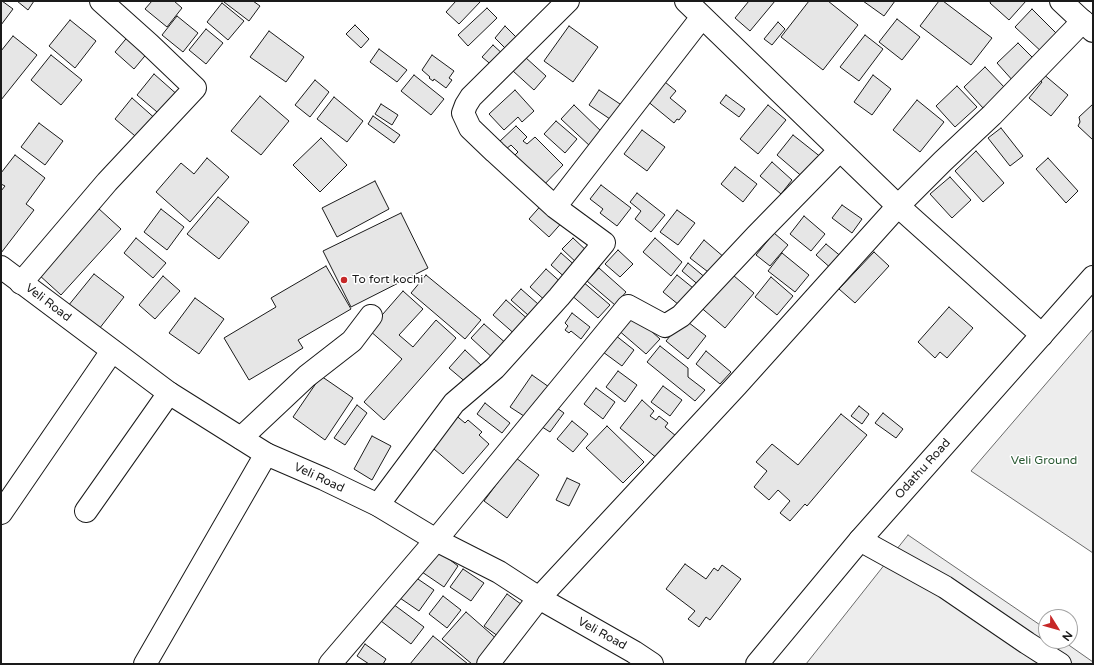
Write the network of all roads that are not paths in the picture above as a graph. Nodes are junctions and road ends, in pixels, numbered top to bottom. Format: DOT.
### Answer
graph roads {
  1 [pos="101,1"];
  2 [pos="568,1"];
  3 [pos="686,1"];
  4 [pos="1061,1"];
  5 [pos="702,16"];
  6 [pos="1088,26"];
  7 [pos="840,150"];
  8 [pos="898,206"];
  9 [pos="555,207"];
  10 [pos="1,268"];
  11 [pos="1093,277"];
  12 [pos="21,283"];
  13 [pos="371,316"];
  14 [pos="1042,335"];
  15 [pos="112,350"];
  16 [pos="169,393"];
  17 [pos="241,438"];
  18 [pos="266,454"];
  19 [pos="378,505"];
  20 [pos="86,510"];
  21 [pos="1,513"];
  22 [pos="436,540"];
  23 [pos="860,540"];
  24 [pos="539,598"];
  25 [pos="149,663"];
  26 [pos="330,664"];
  27 [pos="488,664"];
  28 [pos="652,664"];
  29 [pos="757,664"];
  30 [pos="1060,664"];
  1 -- 12 [label="street"];
  2 -- 9 [label="street"];
  3 -- 5 [label="street"];
  4 -- 6 [label="street"];
  5 -- 7 [label="street"];
  5 -- 9 [label="street"];
  6 -- 8 [label="street"];
  7 -- 8 [label="street"];
  7 -- 22 [label="street"];
  8 -- 14 [label="street"];
  8 -- 24 [label="street"];
  9 -- 19 [label="street"];
  10 -- 12 [label="street, Veli Road"];
  11 -- 14 [label="street, Odathu Road"];
  12 -- 15 [label="street, Veli Road"];
  13 -- 17 [label="street"];
  14 -- 23 [label="street, Odathu Road"];
  15 -- 16 [label="street, Veli Road"];
  15 -- 21 [label="street"];
  16 -- 17 [label="street, Veli Road"];
  16 -- 20 [label="street"];
  17 -- 18 [label="street, Veli Road"];
  18 -- 19 [label="street, Veli Road"];
  18 -- 25 [label="street"];
  19 -- 22 [label="street, Veli Road"];
  22 -- 24 [label="street, Veli Road"];
  22 -- 26 [label="street"];
  23 -- 29 [label="street, Odathu Road"];
  23 -- 30 [label="street"];
  24 -- 27 [label="street"];
  24 -- 28 [label="street, Veli Road"];
}
